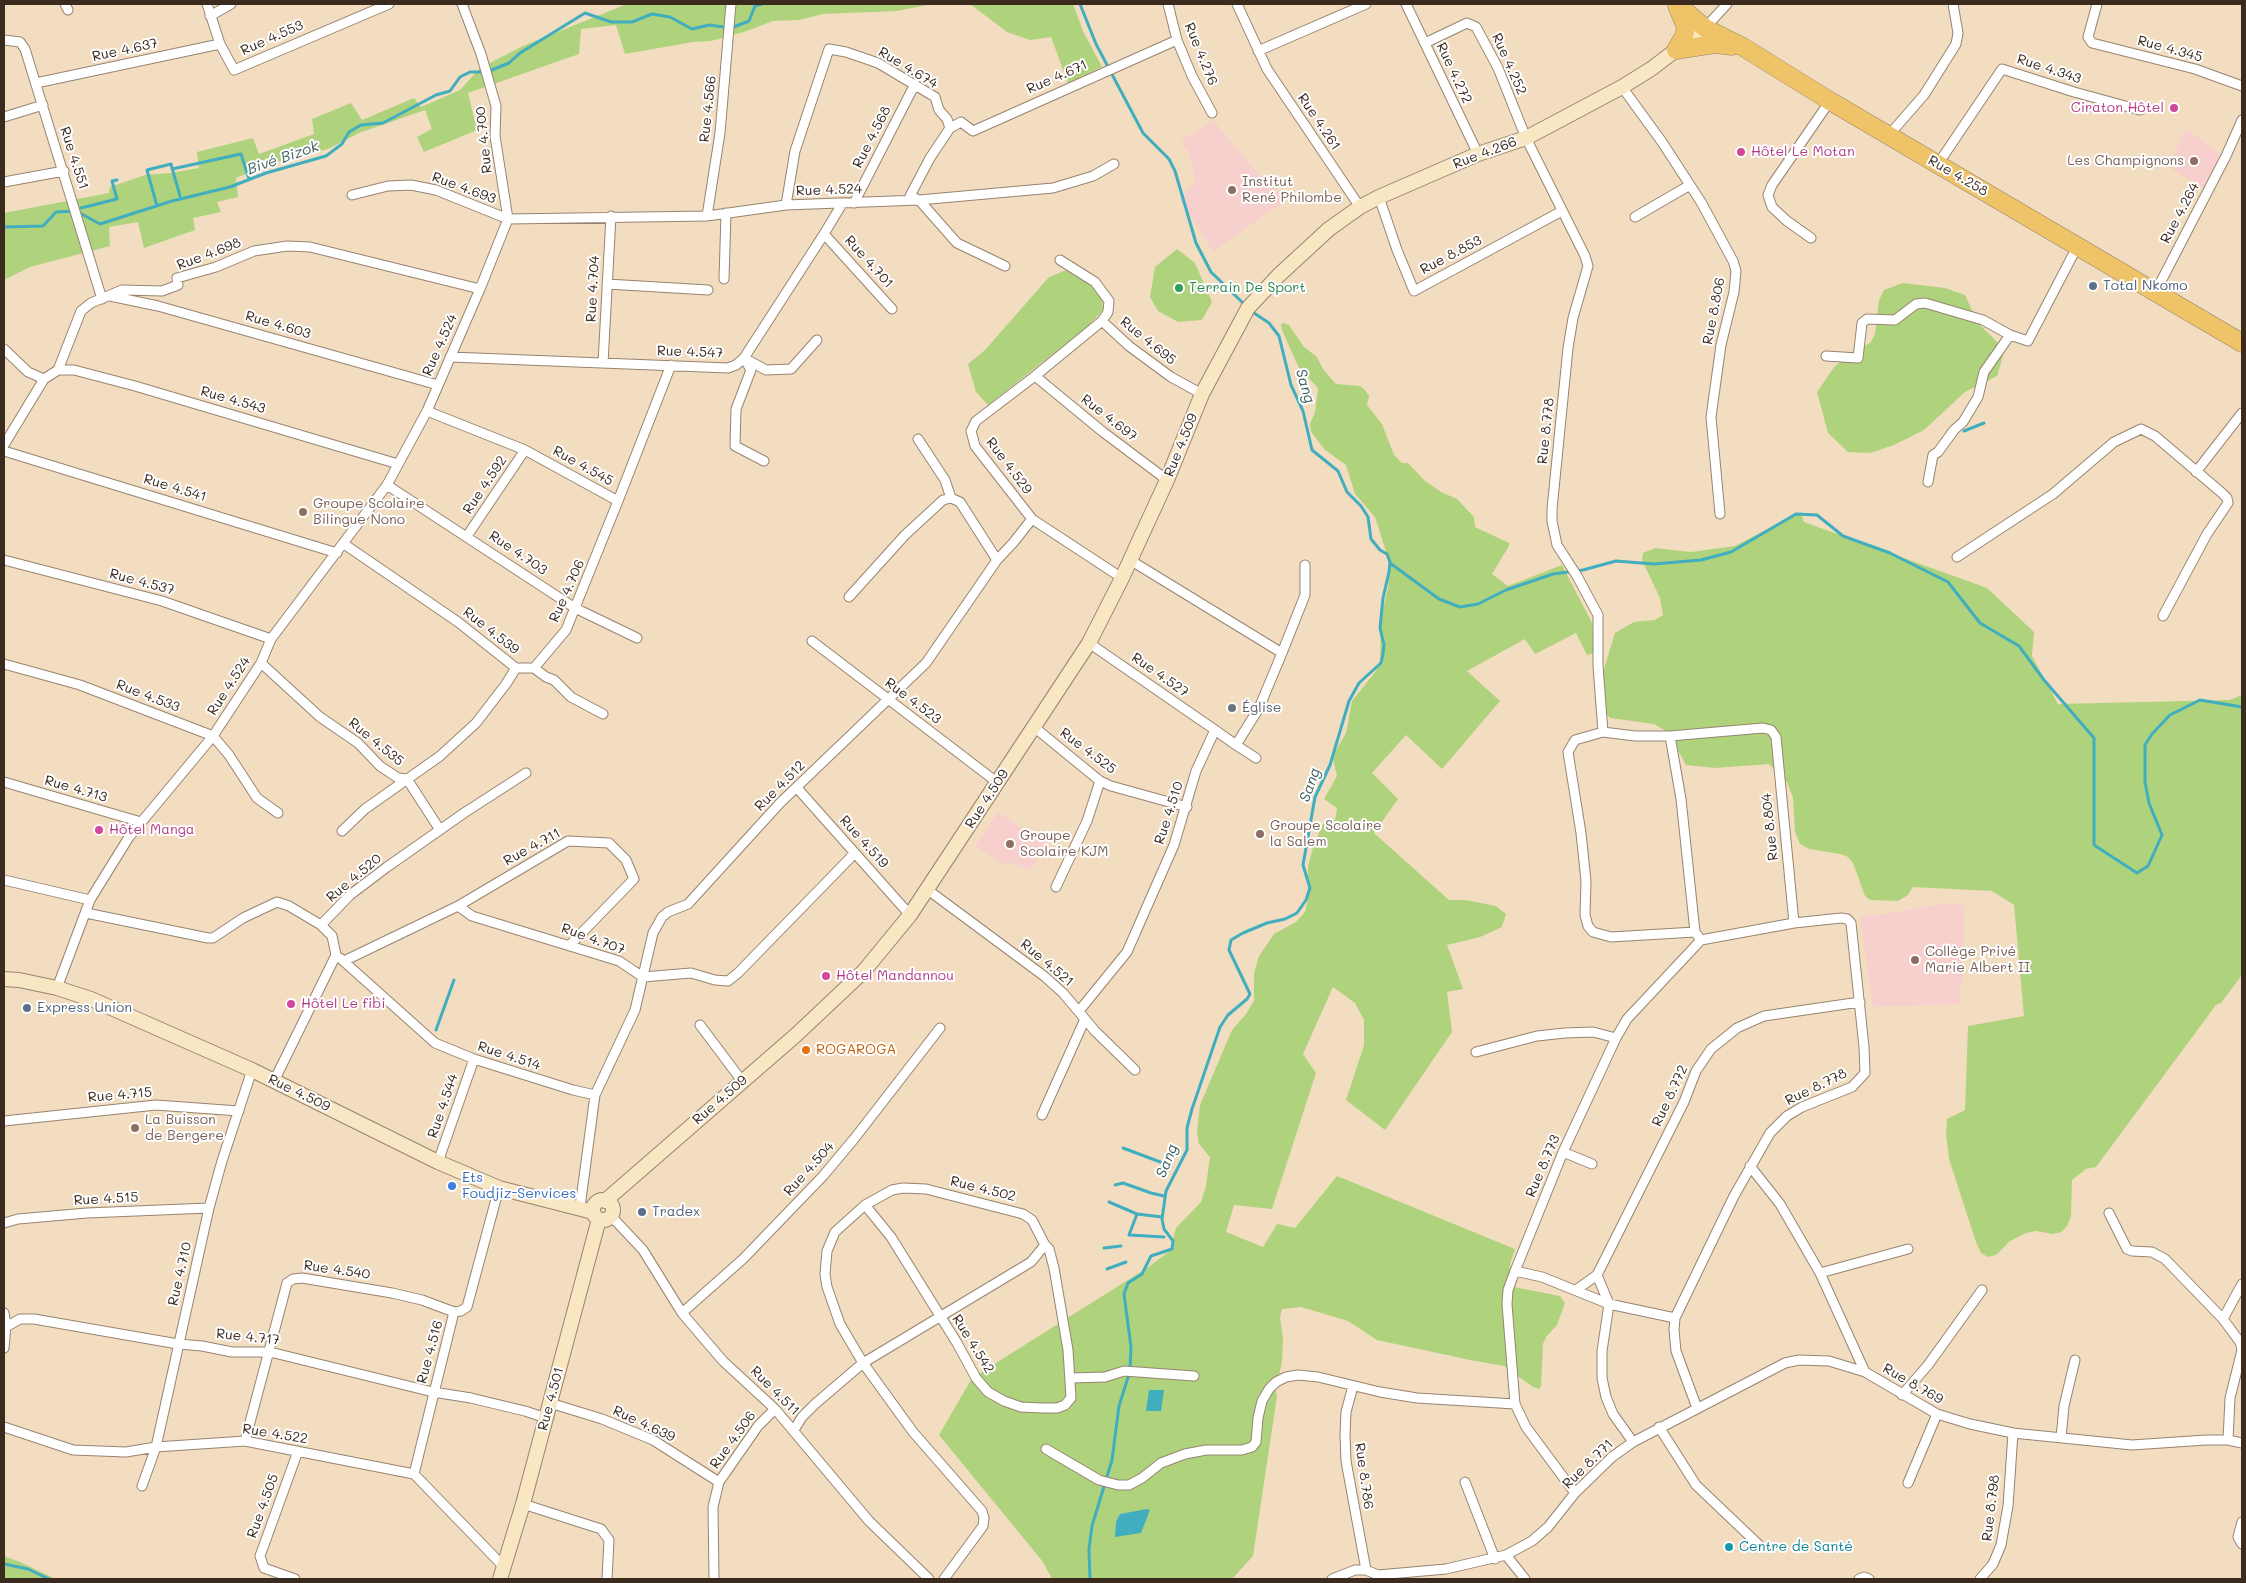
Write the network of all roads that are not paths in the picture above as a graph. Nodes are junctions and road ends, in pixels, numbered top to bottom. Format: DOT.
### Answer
graph roads {
  1 [pos="207,4"];
  2 [pos="231,4"];
  3 [pos="388,4"];
  4 [pos="462,4"];
  5 [pos="731,4"];
  6 [pos="1168,4"];
  7 [pos="1237,4"];
  8 [pos="1366,4"];
  9 [pos="1406,4"];
  10 [pos="1676,4"];
  11 [pos="1727,4"];
  12 [pos="1953,4"];
  13 [pos="2097,4"];
  14 [pos="210,16"];
  15 [pos="1705,28"];
  16 [pos="4,40"];
  17 [pos="1177,40"];
  18 [pos="1425,43"];
  19 [pos="220,44"];
  20 [pos="1743,47"];
  21 [pos="1676,50"];
  22 [pos="1258,51"];
  23 [pos="36,83"];
  24 [pos="915,84"];
  25 [pos="2242,86"];
  26 [pos="1622,87"];
  27 [pos="1830,101"];
  28 [pos="43,106"];
  29 [pos="2140,110"];
  30 [pos="1212,113"];
  31 [pos="4,117"];
  32 [pos="2242,120"];
  33 [pos="950,128"];
  34 [pos="1889,135"];
  35 [pos="1526,138"];
  36 [pos="1478,154"];
  37 [pos="1114,164"];
  38 [pos="1938,164"];
  39 [pos="64,171"];
  40 [pos="4,182"];
  41 [pos="1690,185"];
  42 [pos="352,196"];
  43 [pos="1379,197"];
  44 [pos="919,200"];
  45 [pos="854,203"];
  46 [pos="842,204"];
  47 [pos="786,205"];
  48 [pos="1360,207"];
  49 [pos="1562,211"];
  50 [pos="726,213"];
  51 [pos="611,216"];
  52 [pos="707,216"];
  53 [pos="1636,217"];
  54 [pos="508,219"];
  55 [pos="824,234"];
  56 [pos="1811,238"];
  57 [pos="2078,245"];
  58 [pos="1060,260"];
  59 [pos="1005,266"];
  60 [pos="724,279"];
  61 [pos="607,284"];
  62 [pos="480,289"];
  63 [pos="708,290"];
  64 [pos="2156,291"];
  65 [pos="106,297"];
  66 [pos="1248,308"];
  67 [pos="892,309"];
  68 [pos="1102,321"];
  69 [pos="2010,335"];
  70 [pos="817,340"];
  71 [pos="2242,343"];
  72 [pos="4,349"];
  73 [pos="1826,356"];
  74 [pos="450,357"];
  75 [pos="744,358"];
  76 [pos="603,363"];
  77 [pos="671,365"];
  78 [pos="58,370"];
  79 [pos="1035,376"];
  80 [pos="44,378"];
  81 [pos="438,385"];
  82 [pos="1202,394"];
  83 [pos="427,411"];
  84 [pos="2242,413"];
  85 [pos="918,438"];
  86 [pos="4,445"];
  87 [pos="525,450"];
  88 [pos="4,451"];
  89 [pos="764,461"];
  90 [pos="398,464"];
  91 [pos="2196,472"];
  92 [pos="1167,480"];
  93 [pos="1928,482"];
  94 [pos="388,485"];
  95 [pos="951,498"];
  96 [pos="618,501"];
  97 [pos="1720,514"];
  98 [pos="1032,519"];
  99 [pos="467,536"];
  100 [pos="344,544"];
  101 [pos="337,553"];
  102 [pos="1957,557"];
  103 [pos="4,560"];
  104 [pos="997,560"];
  105 [pos="1130,560"];
  106 [pos="1305,565"];
  107 [pos="1122,578"];
  108 [pos="849,597"];
  109 [pos="575,608"];
  110 [pos="2163,616"];
  111 [pos="637,638"];
  112 [pos="271,639"];
  113 [pos="812,641"];
  114 [pos="1089,642"];
  115 [pos="1282,653"];
  116 [pos="260,663"];
  117 [pos="4,664"];
  118 [pos="516,668"];
  119 [pos="534,668"];
  120 [pos="887,698"];
  121 [pos="603,714"];
  122 [pos="1034,727"];
  123 [pos="1215,730"];
  124 [pos="1603,732"];
  125 [pos="213,736"];
  126 [pos="1670,736"];
  127 [pos="1236,744"];
  128 [pos="1256,758"];
  129 [pos="526,773"];
  130 [pos="407,779"];
  131 [pos="1100,781"];
  132 [pos="4,782"];
  133 [pos="998,783"];
  134 [pos="797,788"];
  135 [pos="1187,808"];
  136 [pos="278,813"];
  137 [pos="141,822"];
  138 [pos="440,830"];
  139 [pos="342,831"];
  140 [pos="855,853"];
  141 [pos="4,880"];
  142 [pos="1056,886"];
  143 [pos="928,890"];
  144 [pos="90,900"];
  145 [pos="458,906"];
  146 [pos="86,913"];
  147 [pos="910,915"];
  148 [pos="1794,922"];
  149 [pos="321,925"];
  150 [pos="1695,932"];
  151 [pos="1701,940"];
  152 [pos="570,945"];
  153 [pos="336,955"];
  154 [pos="344,961"];
  155 [pos="643,976"];
  156 [pos="4,979"];
  157 [pos="57,988"];
  158 [pos="1860,1002"];
  159 [pos="1079,1011"];
  160 [pos="1085,1019"];
  161 [pos="700,1025"];
  162 [pos="940,1028"];
  163 [pos="1616,1038"];
  164 [pos="1476,1052"];
  165 [pos="474,1059"];
  166 [pos="252,1070"];
  167 [pos="1135,1070"];
  168 [pos="274,1081"];
  169 [pos="742,1081"];
  170 [pos="595,1095"];
  171 [pos="239,1111"];
  172 [pos="1042,1115"];
  173 [pos="4,1121"];
  174 [pos="1563,1152"];
  175 [pos="438,1162"];
  176 [pos="1592,1164"];
  177 [pos="1750,1166"];
  178 [pos="499,1188"];
  179 [pos="866,1205"];
  180 [pos="209,1208"];
  181 [pos="596,1213"];
  182 [pos="2109,1213"];
  183 [pos="4,1223"];
  184 [pos="1045,1245"];
  185 [pos="1908,1249"];
  186 [pos="1515,1271"];
  187 [pos="1820,1274"];
  188 [pos="1597,1275"];
  189 [pos="2242,1284"];
  190 [pos="1576,1290"];
  191 [pos="1982,1290"];
  192 [pos="1609,1304"];
  193 [pos="454,1312"];
  194 [pos="4,1313"];
  195 [pos="682,1313"];
  196 [pos="940,1318"];
  197 [pos="1675,1318"];
  198 [pos="2223,1319"];
  199 [pos="5,1327"];
  200 [pos="178,1344"];
  201 [pos="4,1348"];
  202 [pos="270,1352"];
  203 [pos="2075,1360"];
  204 [pos="863,1364"];
  205 [pos="1865,1372"];
  206 [pos="1194,1376"];
  207 [pos="1071,1378"];
  208 [pos="1353,1386"];
  209 [pos="433,1392"];
  210 [pos="1902,1395"];
  211 [pos="550,1402"];
  212 [pos="1514,1404"];
  213 [pos="1697,1408"];
  214 [pos="775,1409"];
  215 [pos="1937,1414"];
  216 [pos="546,1418"];
  217 [pos="4,1427"];
  218 [pos="1660,1427"];
  219 [pos="794,1430"];
  220 [pos="2012,1433"];
  221 [pos="2061,1438"];
  222 [pos="246,1440"];
  223 [pos="2228,1440"];
  224 [pos="1633,1442"];
  225 [pos="2242,1443"];
  226 [pos="156,1447"];
  227 [pos="1046,1449"];
  228 [pos="298,1451"];
  229 [pos="414,1474"];
  230 [pos="719,1482"];
  231 [pos="1465,1482"];
  232 [pos="1908,1483"];
  233 [pos="142,1486"];
  234 [pos="1575,1493"];
  235 [pos="523,1504"];
  236 [pos="2242,1522"];
  237 [pos="2242,1544"];
  238 [pos="1759,1546"];
  239 [pos="1506,1555"];
  240 [pos="1495,1558"];
  241 [pos="1366,1570"];
  242 [pos="502,1573"];
  243 [pos="1378,1577"];
  244 [pos="295,1579"];
  245 [pos="607,1579"];
  246 [pos="714,1579"];
  247 [pos="928,1579"];
  248 [pos="944,1579"];
  249 [pos="1332,1579"];
  250 [pos="1525,1579"];
  251 [pos="1859,1579"];
  252 [pos="1869,1579"];
  253 [pos="1980,1579"];
  1 -- 14 [label="street, Rue 4.553"];
  2 -- 14 [label="street"];
  3 -- 19 [label="street, Rue 4.553"];
  4 -- 54 [label="street, Rue 4.700"];
  5 -- 52 [label="street, Rue 4.566"];
  6 -- 17 [label="street, Rue 4.276"];
  7 -- 22 [label="street, Rue 4.261"];
  8 -- 22 [label="street"];
  9 -- 18 [label="street, Rue 4.272"];
  10 -- 15 [label="highway, Rue 4.258"];
  10 -- 21 [label="highway"];
  11 -- 15 [label="street, Rue 4.266"];
  12 -- 34 [label="street"];
  13 -- 25 [label="street, Rue 4.345"];
  14 -- 19 [label="street, Rue 4.553"];
  15 -- 20 [label="highway, Rue 4.258"];
  15 -- 21 [label="street, Rue 4.266"];
  16 -- 23 [label="street, Rue 4.551"];
  17 -- 30 [label="street, Rue 4.276"];
  17 -- 33 [label="street, Rue 4.671"];
  18 -- 35 [label="street, Rue 4.252"];
  18 -- 36 [label="street, Rue 4.272"];
  19 -- 23 [label="street, Rue 4.637"];
  20 -- 21 [label="highway"];
  20 -- 27 [label="highway, Rue 4.258"];
  21 -- 26 [label="street, Rue 4.266"];
  22 -- 48 [label="street, Rue 4.261"];
  23 -- 28 [label="street, Rue 4.551"];
  24 -- 33 [label="street, Rue 4.674"];
  24 -- 45 [label="street, Rue 4.568"];
  24 -- 47 [label="street, Rue 4.674"];
  26 -- 35 [label="street, Rue 4.266"];
  26 -- 41 [label="street, Rue 8.806"];
  27 -- 34 [label="highway, Rue 4.258"];
  27 -- 56 [label="street"];
  28 -- 31 [label="street"];
  28 -- 39 [label="street, Rue 4.551"];
  29 -- 38 [label="street, Rue 4.343"];
  32 -- 64 [label="street, Rue 4.264"];
  33 -- 44 [label="street"];
  34 -- 38 [label="highway, Rue 4.258"];
  35 -- 36 [label="street, Rue 4.266"];
  35 -- 49 [label="street, Rue 8.778"];
  36 -- 43 [label="street, Rue 4.266"];
  37 -- 44 [label="street, Rue 4.524"];
  38 -- 57 [label="highway, Rue 4.258"];
  39 -- 40 [label="street"];
  39 -- 65 [label="street, Rue 4.551"];
  41 -- 53 [label="street"];
  41 -- 97 [label="street, Rue 8.806"];
  42 -- 54 [label="street, Rue 4.693"];
  43 -- 48 [label="street, Rue 4.266"];
  43 -- 49 [label="street, Rue 8.853"];
  44 -- 45 [label="street, Rue 4.524"];
  44 -- 59 [label="street"];
  45 -- 46 [label="street, Rue 4.524"];
  46 -- 47 [label="street, Rue 4.524"];
  46 -- 55 [label="street"];
  47 -- 50 [label="street, Rue 4.524"];
  48 -- 66 [label="street, Rue 4.266"];
  49 -- 124 [label="street, Rue 8.778"];
  50 -- 52 [label="street, Rue 4.524"];
  50 -- 60 [label="street"];
  51 -- 52 [label="street, Rue 4.524"];
  51 -- 54 [label="street, Rue 4.524"];
  51 -- 61 [label="street, Rue 4.704"];
  54 -- 62 [label="street, Rue 4.524"];
  55 -- 67 [label="street, Rue 4.701"];
  55 -- 75 [label="street"];
  57 -- 64 [label="highway, Rue 4.258"];
  57 -- 69 [label="street"];
  58 -- 68 [label="street, Rue 4.695"];
  61 -- 63 [label="street"];
  61 -- 76 [label="street, Rue 4.704"];
  62 -- 65 [label="street, Rue 4.698"];
  62 -- 74 [label="street, Rue 4.524"];
  64 -- 71 [label="highway, Rue 4.258"];
  65 -- 78 [label="street, Rue 4.698"];
  65 -- 81 [label="street, Rue 4.603"];
  66 -- 82 [label="street, Rue 4.509"];
  68 -- 79 [label="street, Rue 4.529"];
  68 -- 82 [label="street, Rue 4.695"];
  69 -- 73 [label="street"];
  69 -- 93 [label="street"];
  70 -- 75 [label="street"];
  72 -- 80 [label="street"];
  74 -- 76 [label="street, Rue 4.547"];
  74 -- 81 [label="street, Rue 4.524"];
  75 -- 77 [label="street, Rue 4.547"];
  75 -- 89 [label="street"];
  76 -- 77 [label="street, Rue 4.547"];
  77 -- 96 [label="street, Rue 4.545"];
  78 -- 80 [label="street"];
  78 -- 90 [label="street, Rue 4.543"];
  79 -- 92 [label="street, Rue 4.697"];
  79 -- 98 [label="street, Rue 4.529"];
  80 -- 86 [label="street"];
  81 -- 83 [label="street, Rue 4.524"];
  82 -- 92 [label="street, Rue 4.509"];
  83 -- 87 [label="street, Rue 4.545"];
  83 -- 90 [label="street, Rue 4.524"];
  84 -- 91 [label="street"];
  85 -- 95 [label="street"];
  87 -- 96 [label="street, Rue 4.545"];
  87 -- 99 [label="street, Rue 4.592"];
  88 -- 101 [label="street, Rue 4.541"];
  90 -- 94 [label="street, Rue 4.524"];
  91 -- 102 [label="street"];
  91 -- 110 [label="street"];
  92 -- 105 [label="street, Rue 4.509"];
  94 -- 99 [label="street, Rue 4.703"];
  94 -- 100 [label="street, Rue 4.524"];
  95 -- 104 [label="street"];
  95 -- 108 [label="street"];
  96 -- 109 [label="street, Rue 4.706"];
  98 -- 104 [label="street, Rue 4.512"];
  98 -- 107 [label="street, Rue 4.529"];
  99 -- 109 [label="street, Rue 4.703"];
  100 -- 101 [label="street, Rue 4.524"];
  100 -- 118 [label="street, Rue 4.539"];
  101 -- 112 [label="street, Rue 4.524"];
  103 -- 112 [label="street, Rue 4.537"];
  104 -- 120 [label="street, Rue 4.512"];
  105 -- 107 [label="street, Rue 4.509"];
  105 -- 115 [label="street"];
  106 -- 115 [label="street"];
  107 -- 114 [label="street, Rue 4.509"];
  109 -- 111 [label="street, Rue 4.703"];
  109 -- 119 [label="street, Rue 4.706"];
  112 -- 116 [label="street, Rue 4.524"];
  113 -- 120 [label="street, Rue 4.523"];
  114 -- 122 [label="street, Rue 4.509"];
  114 -- 123 [label="street, Rue 4.527"];
  115 -- 127 [label="street"];
  116 -- 125 [label="street, Rue 4.524"];
  116 -- 130 [label="street, Rue 4.535"];
  117 -- 125 [label="street, Rue 4.533"];
  118 -- 119 [label="street"];
  118 -- 130 [label="street, Rue 4.539"];
  119 -- 121 [label="street"];
  120 -- 133 [label="street, Rue 4.523"];
  120 -- 134 [label="street, Rue 4.512"];
  122 -- 131 [label="street, Rue 4.525"];
  122 -- 133 [label="street, Rue 4.509"];
  123 -- 127 [label="street"];
  123 -- 135 [label="street, Rue 4.510"];
  124 -- 126 [label="street"];
  124 -- 150 [label="street"];
  125 -- 136 [label="street, Rue 4.533"];
  125 -- 137 [label="street, Rue 4.524"];
  126 -- 148 [label="street, Rue 8.804"];
  126 -- 150 [label="street"];
  127 -- 128 [label="street"];
  129 -- 138 [label="street, Rue 4.520"];
  130 -- 138 [label="street, Rue 4.535"];
  130 -- 139 [label="street"];
  131 -- 135 [label="street, Rue 4.525"];
  131 -- 142 [label="street"];
  132 -- 137 [label="street, Rue 4.713"];
  133 -- 143 [label="street, Rue 4.509"];
  134 -- 140 [label="street, Rue 4.519"];
  134 -- 155 [label="street, Rue 4.512"];
  135 -- 159 [label="street, Rue 4.510"];
  137 -- 144 [label="street, Rue 4.524"];
  138 -- 149 [label="street, Rue 4.520"];
  140 -- 147 [label="street, Rue 4.519"];
  140 -- 155 [label="street"];
  141 -- 144 [label="street"];
  143 -- 147 [label="street, Rue 4.509"];
  143 -- 159 [label="street, Rue 4.521"];
  144 -- 146 [label="street, Rue 4.524"];
  145 -- 152 [label="street, Rue 4.707"];
  145 -- 152 [label="street, Rue 4.711"];
  145 -- 154 [label="street"];
  146 -- 149 [label="street"];
  146 -- 157 [label="street, Rue 4.524"];
  147 -- 169 [label="street, Rue 4.509"];
  148 -- 151 [label="street, Rue 8.778"];
  148 -- 158 [label="street, Rue 8.778"];
  149 -- 153 [label="street"];
  150 -- 151 [label="street"];
  151 -- 163 [label="street, Rue 8.773"];
  152 -- 155 [label="street, Rue 4.707"];
  153 -- 154 [label="street, Rue 4.514"];
  153 -- 168 [label="street"];
  154 -- 165 [label="street, Rue 4.514"];
  155 -- 170 [label="street, Rue 4.512"];
  156 -- 157 [label="street, Rue 4.509"];
  157 -- 166 [label="street, Rue 4.509"];
  158 -- 177 [label="street, Rue 8.778"];
  158 -- 188 [label="street, Rue 8.772"];
  159 -- 160 [label="street, Rue 4.521"];
  160 -- 167 [label="street, Rue 4.521"];
  160 -- 172 [label="street"];
  161 -- 169 [label="street"];
  162 -- 195 [label="street, Rue 4.504"];
  163 -- 164 [label="street"];
  163 -- 174 [label="street, Rue 8.773"];
  165 -- 170 [label="street, Rue 4.514"];
  165 -- 175 [label="street, Rue 4.544"];
  166 -- 168 [label="street, Rue 4.509"];
  166 -- 171 [label="street, Rue 4.710"];
  168 -- 175 [label="street, Rue 4.509"];
  169 -- 181 [label="street, Rue 4.509"];
  170 -- 181 [label="street"];
  171 -- 173 [label="street, Rue 4.715"];
  171 -- 180 [label="street, Rue 4.710"];
  174 -- 176 [label="street"];
  174 -- 186 [label="street, Rue 8.773"];
  175 -- 178 [label="street, Rue 4.509"];
  177 -- 187 [label="street, Rue 8.769"];
  177 -- 197 [label="street, Rue 8.778"];
  178 -- 181 [label="street, Rue 4.509"];
  178 -- 193 [label="street, Rue 4.516"];
  179 -- 184 [label="street, Rue 4.502"];
  179 -- 196 [label="street, Rue 4.542"];
  179 -- 204 [label="street, Rue 4.502"];
  180 -- 183 [label="street, Rue 4.515"];
  180 -- 200 [label="street, Rue 4.710"];
  181 -- 195 [label="street, Rue 4.511"];
  181 -- 211 [label="street, Rue 4.501"];
  182 -- 198 [label="street"];
  184 -- 196 [label="street"];
  184 -- 207 [label="street, Rue 4.542"];
  185 -- 187 [label="street"];
  186 -- 190 [label="street"];
  186 -- 212 [label="street, Rue 8.773"];
  187 -- 205 [label="street, Rue 8.769"];
  188 -- 190 [label="street, Rue 8.772"];
  188 -- 192 [label="street"];
  189 -- 198 [label="street"];
  190 -- 192 [label="street"];
  191 -- 210 [label="street"];
  192 -- 197 [label="street"];
  192 -- 224 [label="street"];
  193 -- 202 [label="street, Rue 4.540"];
  193 -- 209 [label="street, Rue 4.516"];
  194 -- 199 [label="street"];
  195 -- 214 [label="street, Rue 4.511"];
  196 -- 204 [label="street"];
  196 -- 207 [label="street, Rue 4.542"];
  197 -- 213 [label="street, Rue 8.778"];
  198 -- 223 [label="street"];
  199 -- 200 [label="street, Rue 4.717"];
  199 -- 201 [label="street"];
  200 -- 202 [label="street, Rue 4.717"];
  200 -- 226 [label="street, Rue 4.710"];
  202 -- 209 [label="street, Rue 4.717"];
  202 -- 222 [label="street, Rue 4.540"];
  203 -- 221 [label="street"];
  204 -- 219 [label="street"];
  204 -- 248 [label="street, Rue 4.502"];
  205 -- 210 [label="street, Rue 8.769"];
  205 -- 213 [label="street, Rue 8.771"];
  206 -- 207 [label="street"];
  208 -- 212 [label="street"];
  208 -- 227 [label="street"];
  208 -- 241 [label="street, Rue 8.786"];
  209 -- 216 [label="street, Rue 4.717"];
  209 -- 229 [label="street, Rue 4.516"];
  210 -- 215 [label="street, Rue 8.769"];
  211 -- 216 [label="street, Rue 4.501"];
  211 -- 230 [label="street, Rue 4.639"];
  212 -- 234 [label="street"];
  213 -- 218 [label="street, Rue 8.771"];
  214 -- 219 [label="street, Rue 4.511"];
  214 -- 230 [label="street, Rue 4.506"];
  215 -- 220 [label="street, Rue 8.769"];
  215 -- 232 [label="street"];
  216 -- 235 [label="street, Rue 4.501"];
  217 -- 226 [label="street, Rue 4.522"];
  218 -- 224 [label="street, Rue 8.771"];
  218 -- 238 [label="street"];
  219 -- 247 [label="street, Rue 4.511"];
  220 -- 221 [label="street, Rue 8.769"];
  220 -- 253 [label="street, Rue 8.798"];
  221 -- 223 [label="street, Rue 8.769"];
  222 -- 226 [label="street, Rue 4.522"];
  222 -- 228 [label="street, Rue 4.522"];
  223 -- 225 [label="street, Rue 8.769"];
  224 -- 234 [label="street, Rue 8.771"];
  226 -- 233 [label="street, Rue 4.710"];
  228 -- 229 [label="street, Rue 4.522"];
  228 -- 244 [label="street, Rue 4.505"];
  229 -- 242 [label="street"];
  230 -- 246 [label="street, Rue 4.506"];
  231 -- 240 [label="street"];
  234 -- 239 [label="street, Rue 8.771"];
  235 -- 242 [label="street, Rue 4.501"];
  235 -- 245 [label="street"];
  236 -- 237 [label="street"];
  239 -- 240 [label="street, Rue 8.771"];
  239 -- 250 [label="street"];
  240 -- 243 [label="street, Rue 8.771"];
  241 -- 243 [label="street, Rue 8.771"];
  241 -- 249 [label="street"];
  251 -- 252 [label="street"];
}
